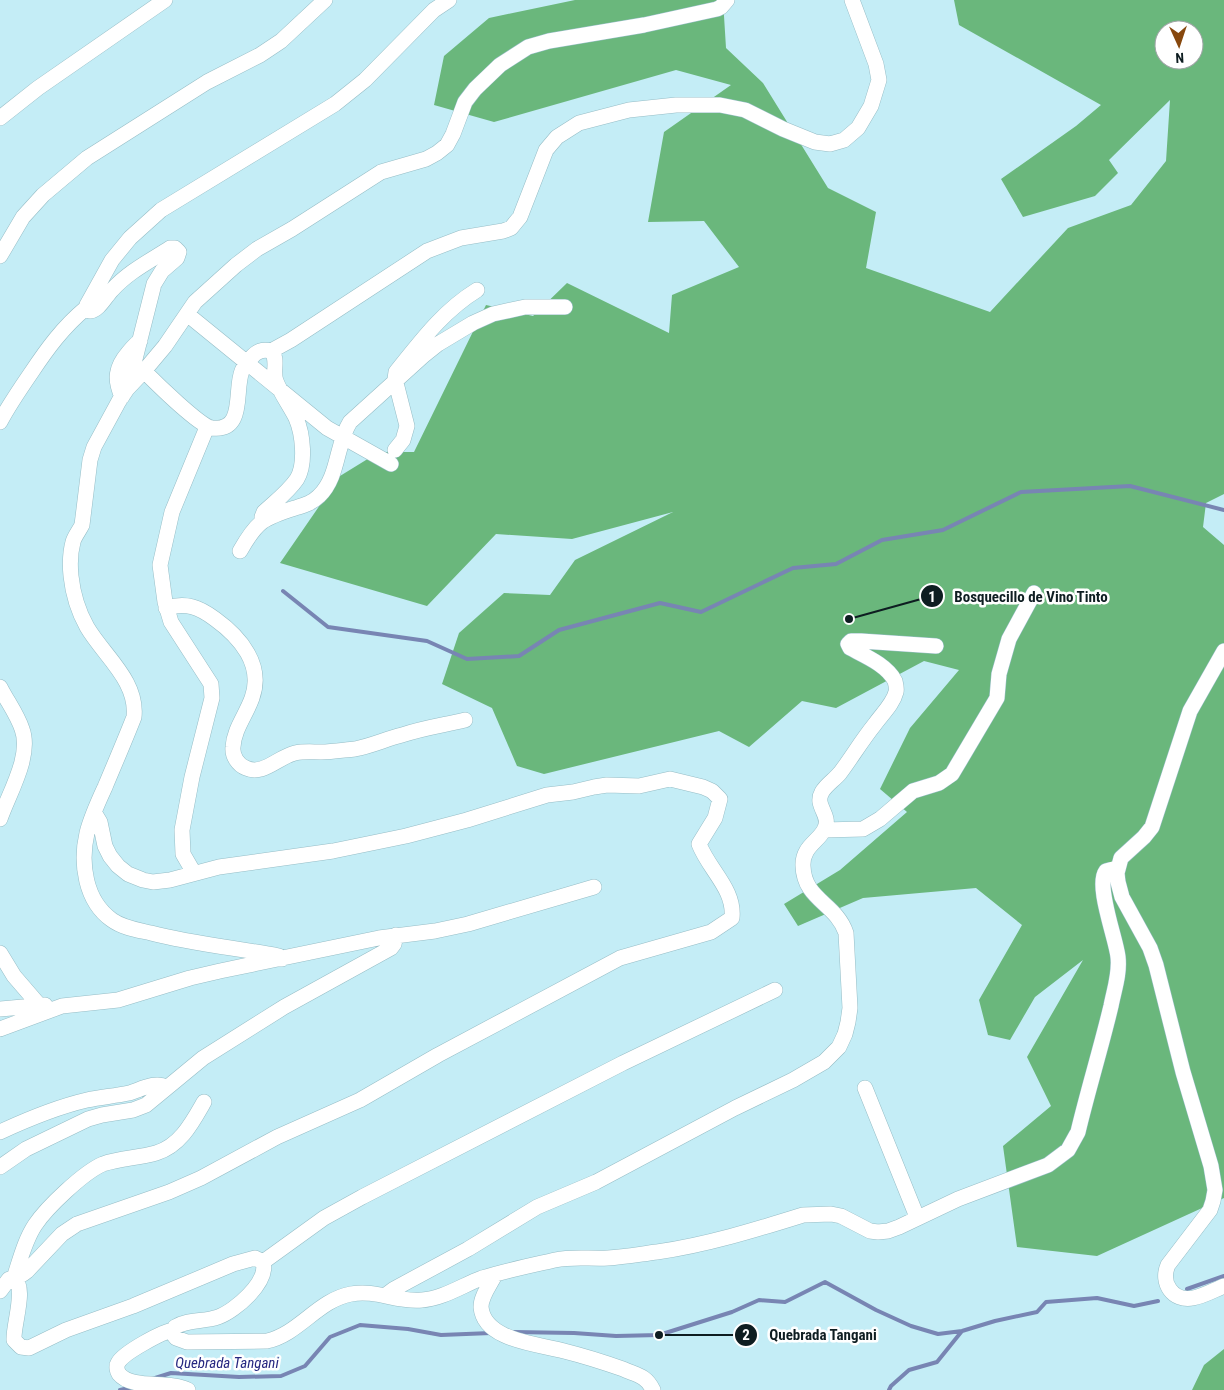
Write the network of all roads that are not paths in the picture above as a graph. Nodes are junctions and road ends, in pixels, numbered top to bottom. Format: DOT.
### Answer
graph roads {
  1 [pos="165,0"];
  2 [pos="325,0"];
  3 [pos="449,0"];
  4 [pos="727,0"];
  5 [pos="852,0"];
  6 [pos="0,118"];
  7 [pos="0,256"];
  8 [pos="477,290"];
  9 [pos="565,307"];
  10 [pos="86,308"];
  11 [pos="187,314"];
  12 [pos="140,341"];
  13 [pos="271,351"];
  14 [pos="247,362"];
  15 [pos="144,372"];
  16 [pos="396,382"];
  17 [pos="132,384"];
  18 [pos="281,390"];
  19 [pos="122,397"];
  20 [pos="0,422"];
  21 [pos="207,427"];
  22 [pos="343,437"];
  23 [pos="262,520"];
  24 [pos="240,551"];
  25 [pos="1034,593"];
  26 [pos="166,608"];
  27 [pos="936,646"];
  28 [pos="1224,651"];
  29 [pos="0,687"];
  30 [pos="465,720"];
  31 [pos="94,812"];
  32 [pos="0,819"];
  33 [pos="824,830"];
  34 [pos="1118,868"];
  35 [pos="194,873"];
  36 [pos="594,887"];
  37 [pos="396,935"];
  38 [pos="0,952"];
  39 [pos="282,959"];
  40 [pos="775,990"];
  41 [pos="39,1005"];
  42 [pos="62,1006"];
  43 [pos="0,1009"];
  44 [pos="0,1029"];
  45 [pos="166,1087"];
  46 [pos="865,1088"];
  47 [pos="204,1102"];
  48 [pos="0,1132"];
  49 [pos="0,1167"];
  50 [pos="917,1217"];
  51 [pos="263,1262"];
  52 [pos="15,1275"];
  53 [pos="495,1275"];
  54 [pos="1224,1286"];
  55 [pos="0,1291"];
  56 [pos="386,1295"];
  57 [pos="174,1330"];
  58 [pos="188,1390"];
  59 [pos="653,1390"];
  1 -- 6 [label="street"];
  2 -- 7 [label="street"];
  3 -- 10 [label="street"];
  4 -- 11 [label="street"];
  5 -- 13 [label="street"];
  8 -- 16 [label="street"];
  9 -- 16 [label="street"];
  10 -- 12 [label="street"];
  10 -- 20 [label="street"];
  11 -- 14 [label="street"];
  11 -- 15 [label="street"];
  12 -- 17 [label="street"];
  12 -- 19 [label="street"];
  13 -- 14 [label="street"];
  13 -- 18 [label="street"];
  14 -- 18 [label="street"];
  14 -- 21 [label="street"];
  15 -- 17 [label="street"];
  15 -- 21 [label="street"];
  16 -- 22 [label="street"];
  16 -- 22 [label="street"];
  17 -- 19 [label="street"];
  18 -- 22 [label="street"];
  18 -- 23 [label="street"];
  19 -- 31 [label="street"];
  21 -- 26 [label="street"];
  22 -- 23 [label="street"];
  23 -- 24 [label="street"];
  25 -- 33 [label="street"];
  26 -- 30 [label="street"];
  26 -- 35 [label="street"];
  27 -- 33 [label="street"];
  28 -- 34 [label="street"];
  29 -- 32 [label="street"];
  31 -- 35 [label="street"];
  31 -- 39 [label="street"];
  33 -- 56 [label="street"];
  34 -- 50 [label="street"];
  34 -- 54 [label="street"];
  35 -- 52 [label="street"];
  36 -- 37 [label="street"];
  37 -- 39 [label="street"];
  37 -- 45 [label="street"];
  38 -- 41 [label="street"];
  39 -- 42 [label="street"];
  40 -- 51 [label="street"];
  41 -- 42 [label="street"];
  41 -- 43 [label="street"];
  42 -- 44 [label="street"];
  45 -- 48 [label="street"];
  45 -- 49 [label="street"];
  46 -- 50 [label="street"];
  47 -- 52 [label="street"];
  50 -- 53 [label="street"];
  51 -- 52 [label="street"];
  51 -- 57 [label="street"];
  52 -- 55 [label="street"];
  53 -- 56 [label="street"];
  53 -- 59 [label="street"];
  56 -- 57 [label="street"];
  57 -- 58 [label="street"];
}
